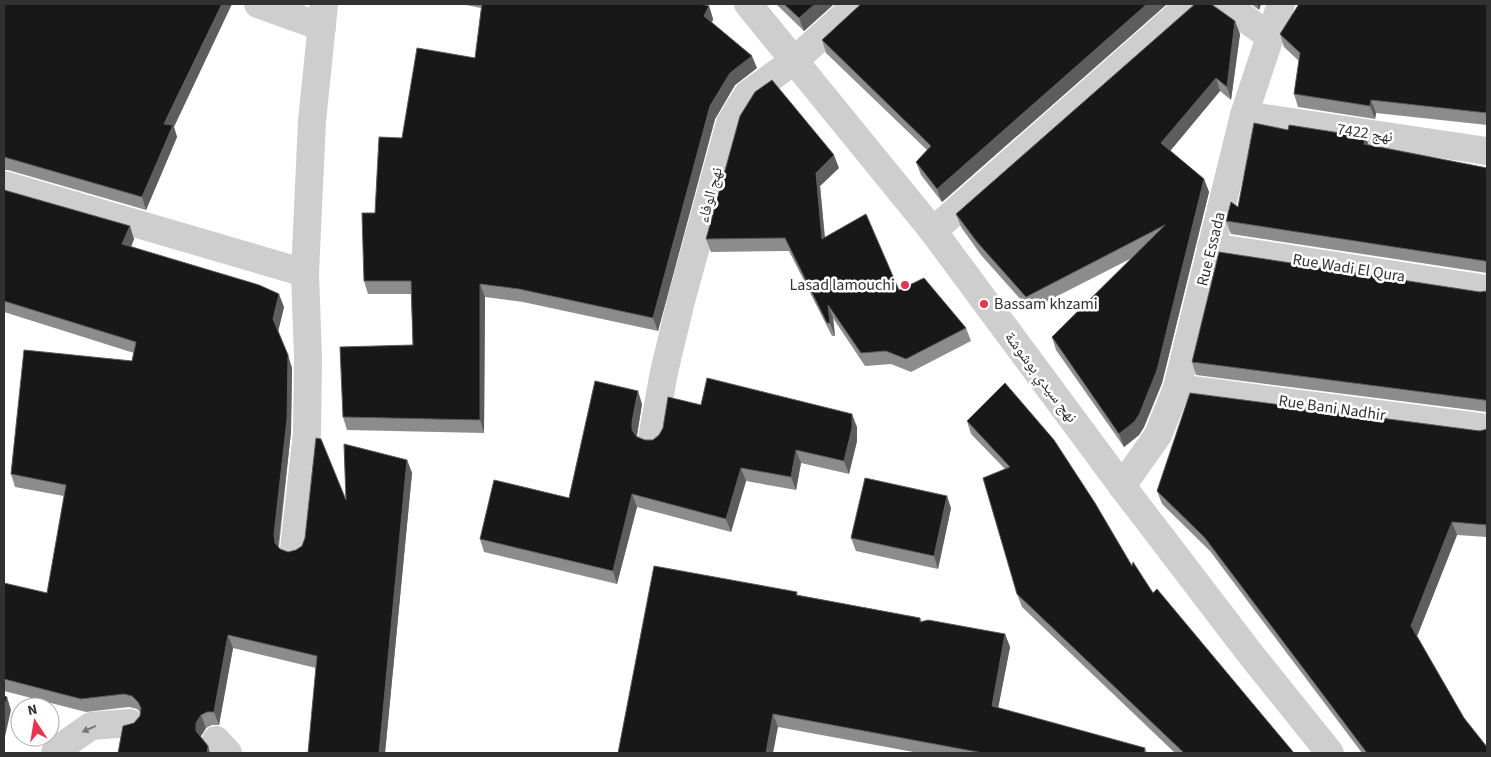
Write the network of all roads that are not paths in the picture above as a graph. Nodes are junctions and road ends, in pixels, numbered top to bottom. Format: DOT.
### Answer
graph roads {
  1 [pos="258,4"];
  2 [pos="748,4"];
  3 [pos="858,4"];
  4 [pos="1190,4"];
  5 [pos="1225,4"];
  6 [pos="1281,4"];
  7 [pos="323,15"];
  8 [pos="1269,36"];
  9 [pos="795,60"];
  10 [pos="1244,115"];
  11 [pos="1487,151"];
  12 [pos="4,185"];
  13 [pos="933,231"];
  14 [pos="1211,248"];
  15 [pos="305,273"];
  16 [pos="1487,290"];
  17 [pos="1177,388"];
  18 [pos="1487,428"];
  19 [pos="652,438"];
  20 [pos="1122,486"];
  21 [pos="294,550"];
  22 [pos="130,723"];
  23 [pos="55,753"];
  24 [pos="1330,753"];
  1 -- 7 [label="street"];
  2 -- 9 [label="street, نهج سيدي بوشوشة"];
  3 -- 9 [label="street, نهج الوفاء"];
  4 -- 13 [label="street"];
  5 -- 8 [label="street"];
  6 -- 8 [label="street, Rue Essada"];
  7 -- 15 [label="street"];
  8 -- 10 [label="street, Rue Essada"];
  9 -- 13 [label="street, نهج سيدي بوشوشة"];
  9 -- 19 [label="street, نهج الوفاء"];
  10 -- 11 [label="street, نهج 7422"];
  10 -- 14 [label="street, Rue Essada"];
  12 -- 15 [label="street"];
  13 -- 20 [label="street, نهج سيدي بوشوشة"];
  14 -- 16 [label="street, Rue Wadi El Qura"];
  14 -- 17 [label="street, Rue Essada"];
  15 -- 21 [label="street"];
  17 -- 18 [label="street, Rue Bani Nadhir"];
  17 -- 20 [label="street, Rue Essada"];
  20 -- 24 [label="street, نهج سيدي بوشوشة"];
  22 -- 23 [label="street, one-way"];
}
